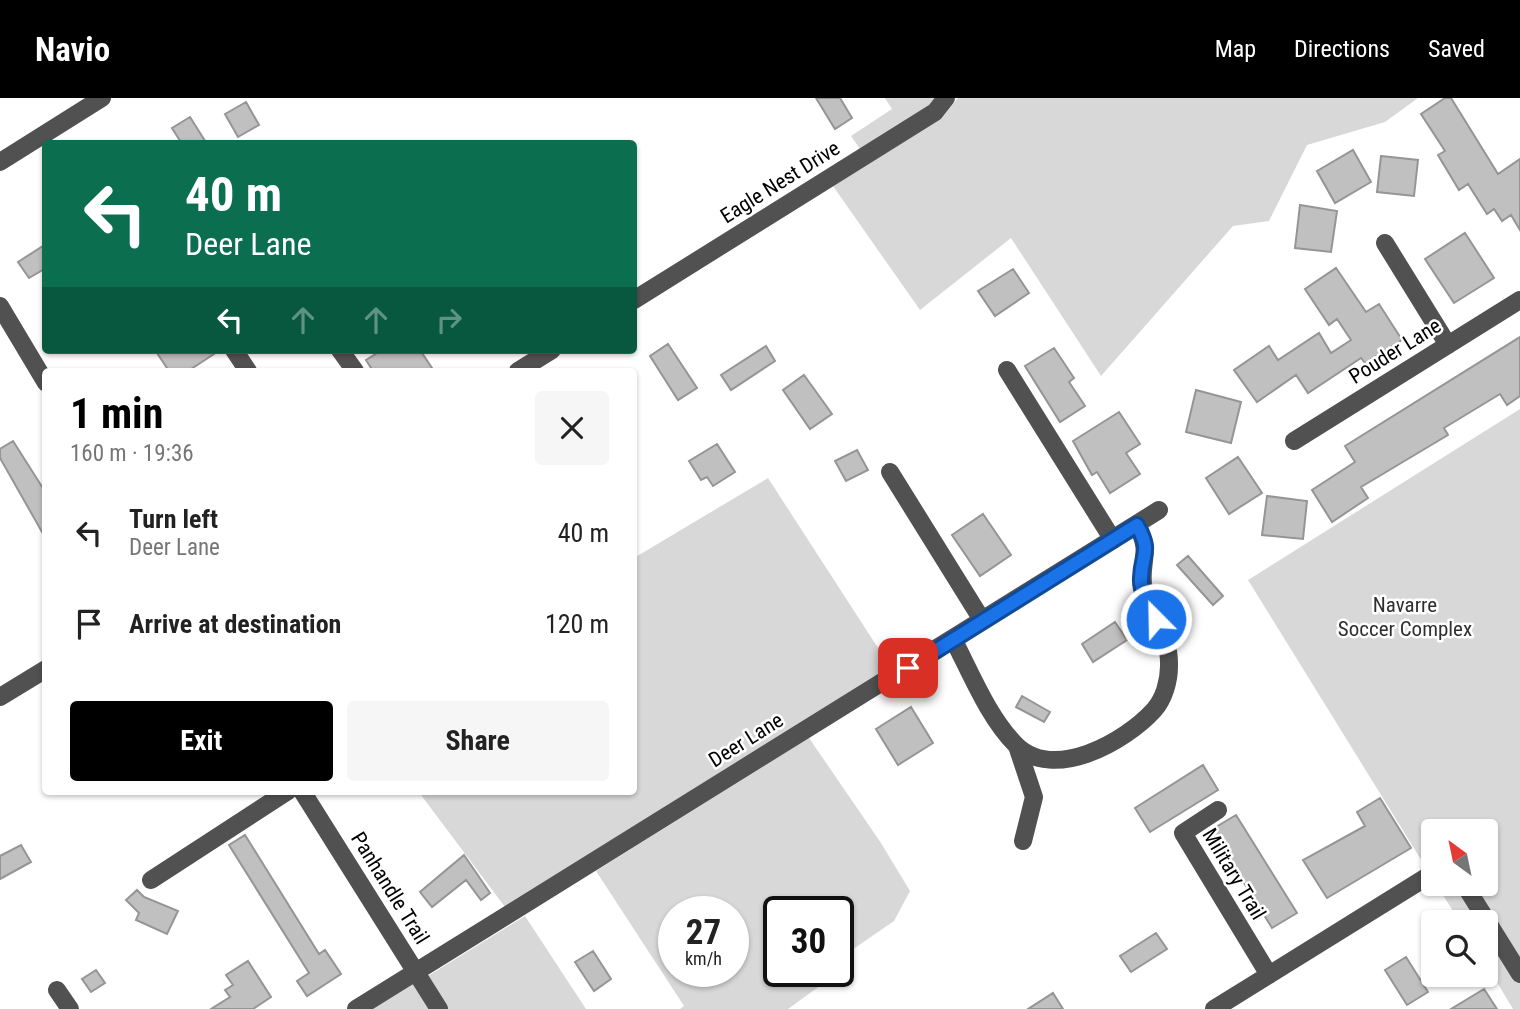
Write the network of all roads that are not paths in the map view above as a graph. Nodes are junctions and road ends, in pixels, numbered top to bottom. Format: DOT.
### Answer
graph roads {
  1 [pos="102,98"];
  2 [pos="946,98"];
  3 [pos="0,162"];
  4 [pos="1385,243"];
  5 [pos="637,298"];
  6 [pos="1520,300"];
  7 [pos="0,306"];
  8 [pos="1448,345"];
  9 [pos="546,354"];
  10 [pos="523,368"];
  11 [pos="1007,370"];
  12 [pos="42,376"];
  13 [pos="1294,441"];
  14 [pos="890,472"];
  15 [pos="1159,510"];
  16 [pos="1137,525"];
  17 [pos="1113,540"];
  18 [pos="982,620"];
  19 [pos="953,639"];
  20 [pos="42,671"];
  21 [pos="0,697"];
  22 [pos="1017,746"];
  23 [pos="282,795"];
  24 [pos="305,795"];
  25 [pos="1218,810"];
  26 [pos="1023,841"];
  27 [pos="151,880"];
  28 [pos="1421,880"];
  29 [pos="1472,896"];
  30 [pos="416,972"];
  31 [pos="1520,972"];
  32 [pos="1269,975"];
  33 [pos="57,990"];
  34 [pos="70,1009"];
  35 [pos="356,1009"];
  36 [pos="439,1009"];
  37 [pos="1214,1009"];
  1 -- 3 [label="street"];
  2 -- 5 [label="street, Eagle Nest Drive"];
  4 -- 8 [label="street"];
  6 -- 8 [label="street, Pouder Lane"];
  7 -- 12 [label="street"];
  8 -- 13 [label="street, Pouder Lane"];
  9 -- 10 [label="street"];
  11 -- 17 [label="street"];
  14 -- 18 [label="street"];
  15 -- 16 [label="street, Deer Lane"];
  16 -- 17 [label="street, Deer Lane"];
  16 -- 22 [label="street"];
  17 -- 18 [label="street, Deer Lane"];
  18 -- 19 [label="street, Deer Lane"];
  19 -- 22 [label="street"];
  19 -- 30 [label="street, Deer Lane"];
  20 -- 21 [label="street"];
  22 -- 26 [label="street"];
  23 -- 27 [label="street"];
  24 -- 30 [label="street, Panhandle Trail"];
  25 -- 32 [label="street, Military Trail"];
  28 -- 32 [label="street"];
  29 -- 31 [label="street"];
  30 -- 35 [label="street, Deer Lane"];
  30 -- 36 [label="street, Panhandle Trail"];
  32 -- 37 [label="street"];
  33 -- 34 [label="street"];
}
